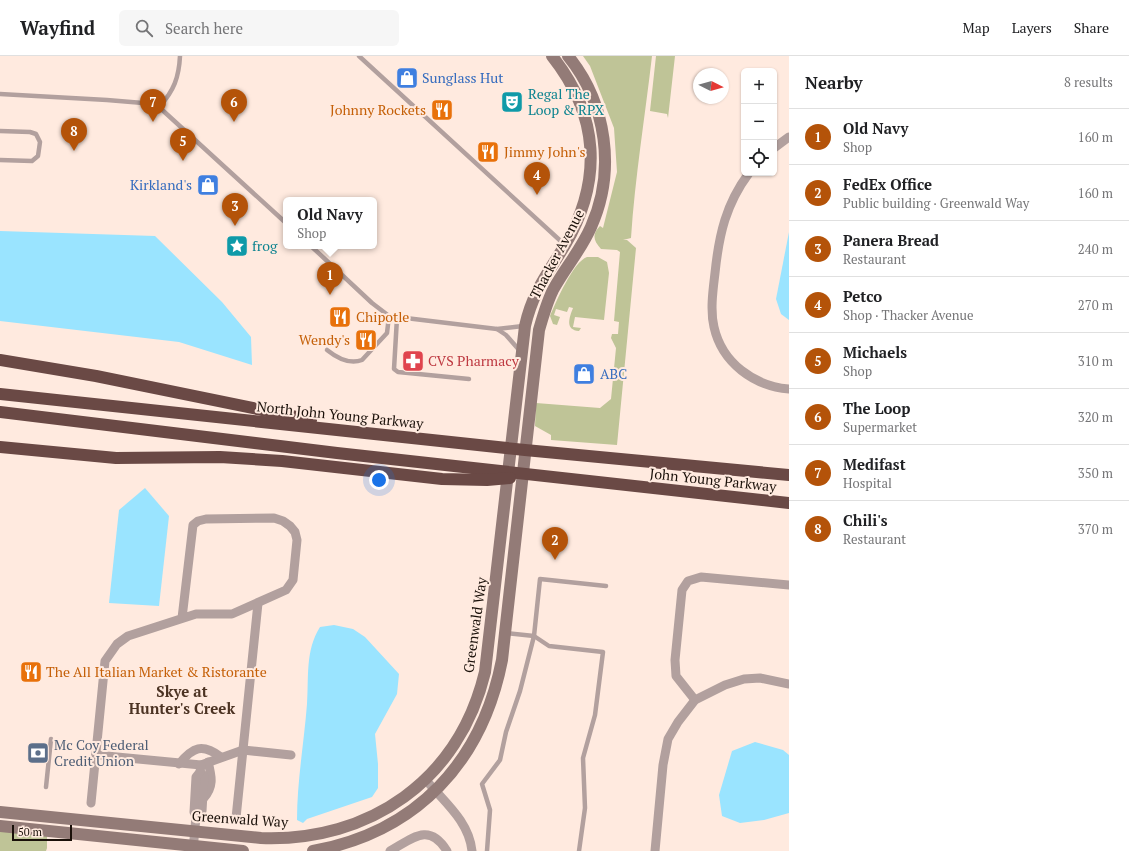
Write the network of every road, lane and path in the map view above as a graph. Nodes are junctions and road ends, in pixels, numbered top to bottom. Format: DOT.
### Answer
graph roads {
  1 [pos="180,56"];
  2 [pos="359,56"];
  3 [pos="552,56"];
  4 [pos="568,56"];
  5 [pos="0,94"];
  6 [pos="159,107"];
  7 [pos="0,131"];
  8 [pos="789,137"];
  9 [pos="777,146"];
  10 [pos="0,160"];
  11 [pos="747,176"];
  12 [pos="283,220"];
  13 [pos="565,245"];
  14 [pos="580,248"];
  15 [pos="314,249"];
  16 [pos="389,316"];
  17 [pos="397,318"];
  18 [pos="524,326"];
  19 [pos="497,329"];
  20 [pos="537,344"];
  21 [pos="327,350"];
  22 [pos="521,353"];
  23 [pos="0,360"];
  24 [pos="469,379"];
  25 [pos="789,389"];
  26 [pos="0,394"];
  27 [pos="0,412"];
  28 [pos="421,438"];
  29 [pos="0,447"];
  30 [pos="510,448"];
  31 [pos="525,450"];
  32 [pos="676,463"];
  33 [pos="523,475"];
  34 [pos="789,475"];
  35 [pos="507,476"];
  36 [pos="789,503"];
  37 [pos="789,585"];
  38 [pos="606,586"];
  39 [pos="258,603"];
  40 [pos="182,618"];
  41 [pos="490,632"];
  42 [pos="505,633"];
  43 [pos="534,636"];
  44 [pos="789,684"];
  45 [pos="696,700"];
  46 [pos="51,739"];
  47 [pos="243,750"];
  48 [pos="96,755"];
  49 [pos="291,755"];
  50 [pos="221,756"];
  51 [pos="179,764"];
  52 [pos="203,766"];
  53 [pos="426,780"];
  54 [pos="46,787"];
  55 [pos="435,791"];
  56 [pos="91,803"];
  57 [pos="0,812"];
  58 [pos="196,816"];
  59 [pos="236,818"];
  60 [pos="0,826"];
  61 [pos="195,831"];
  62 [pos="193,849"];
  63 [pos="243,851"];
  64 [pos="313,851"];
  65 [pos="390,851"];
  66 [pos="447,851"];
  67 [pos="472,851"];
  68 [pos="487,851"];
  69 [pos="579,851"];
  70 [pos="655,851"];
  1 -- 6 [label="lane"];
  2 -- 13 [label="lane"];
  3 -- 13 [label="street, Thacker Avenue"];
  4 -- 14 [label="street, Thacker Avenue"];
  5 -- 6 [label="lane"];
  6 -- 12 [label="lane"];
  7 -- 10 [label="lane"];
  8 -- 9 [label="street"];
  11 -- 25 [label="street"];
  13 -- 14 [label="street"];
  13 -- 18 [label="street, Thacker Avenue"];
  14 -- 20 [label="street, Thacker Avenue"];
  15 -- 16 [label="lane"];
  16 -- 17 [label="lane"];
  16 -- 21 [label="lane"];
  17 -- 19 [label="lane"];
  17 -- 24 [label="lane"];
  18 -- 19 [label="lane"];
  18 -- 20 [label="street"];
  18 -- 22 [label="street, Thacker Avenue"];
  19 -- 22 [label="lane"];
  20 -- 31 [label="street, Thacker Avenue"];
  22 -- 30 [label="street, Thacker Avenue"];
  23 -- 28 [label="highway"];
  26 -- 28 [label="highway, North John Young Parkway"];
  27 -- 35 [label="highway"];
  28 -- 30 [label="highway, North John Young Parkway"];
  29 -- 35 [label="highway"];
  30 -- 31 [label="highway, North John Young Parkway"];
  30 -- 35 [label="street, Thacker Avenue"];
  31 -- 32 [label="highway, North John Young Parkway"];
  31 -- 33 [label="street, Thacker Avenue"];
  32 -- 34 [label="highway, John Young Parkway"];
  33 -- 35 [label="highway"];
  33 -- 36 [label="highway, John Young Parkway"];
  33 -- 42 [label="street"];
  35 -- 41 [label="street, Greenwald Way"];
  37 -- 45 [label="street"];
  38 -- 43 [label="lane"];
  39 -- 40 [label="street"];
  39 -- 40 [label="street"];
  39 -- 47 [label="street"];
  40 -- 48 [label="street"];
  41 -- 42 [label="street"];
  41 -- 53 [label="street, Greenwald Way"];
  42 -- 43 [label="lane"];
  42 -- 55 [label="street"];
  43 -- 68 [label="lane"];
  43 -- 69 [label="lane"];
  44 -- 45 [label="street"];
  45 -- 70 [label="street"];
  46 -- 54 [label="lane"];
  47 -- 49 [label="street"];
  47 -- 50 [label="street"];
  47 -- 59 [label="street"];
  48 -- 51 [label="street"];
  48 -- 56 [label="street"];
  50 -- 51 [label="street"];
  50 -- 52 [label="street"];
  51 -- 52 [label="street"];
  52 -- 58 [label="street"];
  52 -- 58 [label="street"];
  53 -- 55 [label="street"];
  53 -- 61 [label="street, Greenwald Way"];
  55 -- 64 [label="street"];
  55 -- 67 [label="street"];
  57 -- 61 [label="street, Greenwald Way"];
  58 -- 61 [label="street"];
  60 -- 62 [label="street"];
  61 -- 62 [label="street"];
  62 -- 63 [label="street"];
  65 -- 66 [label="street"];
}
